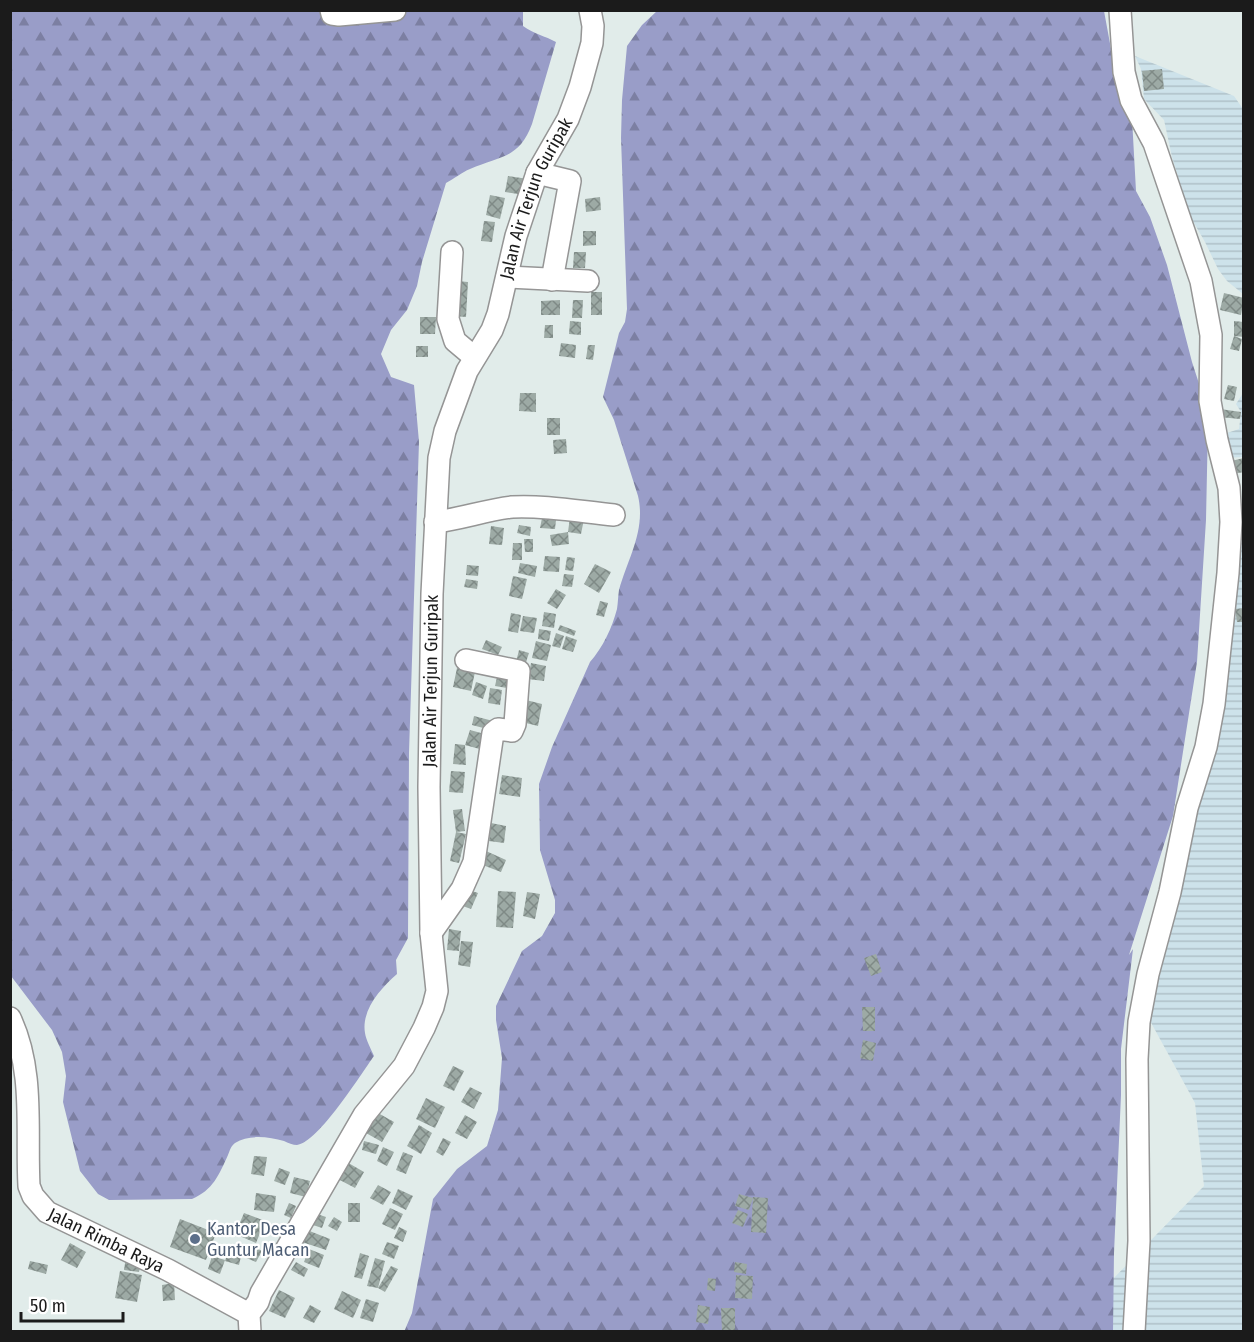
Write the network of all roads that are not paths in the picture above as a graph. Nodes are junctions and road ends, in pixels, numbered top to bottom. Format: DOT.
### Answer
graph roads {
  1 [pos="330,10"];
  2 [pos="395,10"];
  3 [pos="590,10"];
  4 [pos="1119,10"];
  5 [pos="537,173"];
  6 [pos="452,252"];
  7 [pos="507,277"];
  8 [pos="552,280"];
  9 [pos="588,281"];
  10 [pos="474,357"];
  11 [pos="614,515"];
  12 [pos="435,522"];
  13 [pos="466,660"];
  14 [pos="431,933"];
  15 [pos="10,1018"];
  16 [pos="249,1323"];
  17 [pos="1134,1332"];
  1 -- 2 [label="street"];
  3 -- 5 [label="street, Jalan Air Terjun Guripak"];
  4 -- 17 [label="street"];
  5 -- 7 [label="street, Jalan Air Terjun Guripak"];
  5 -- 8 [label="street"];
  6 -- 10 [label="street"];
  7 -- 8 [label="street"];
  7 -- 10 [label="street, Jalan Air Terjun Guripak"];
  8 -- 9 [label="street"];
  10 -- 12 [label="street, Jalan Air Terjun Guripak"];
  11 -- 12 [label="street"];
  12 -- 14 [label="street, Jalan Air Terjun Guripak"];
  13 -- 14 [label="street"];
  14 -- 16 [label="street, Jalan Air Terjun Guripak"];
  15 -- 16 [label="street, Jalan Rimba Raya"];
}
